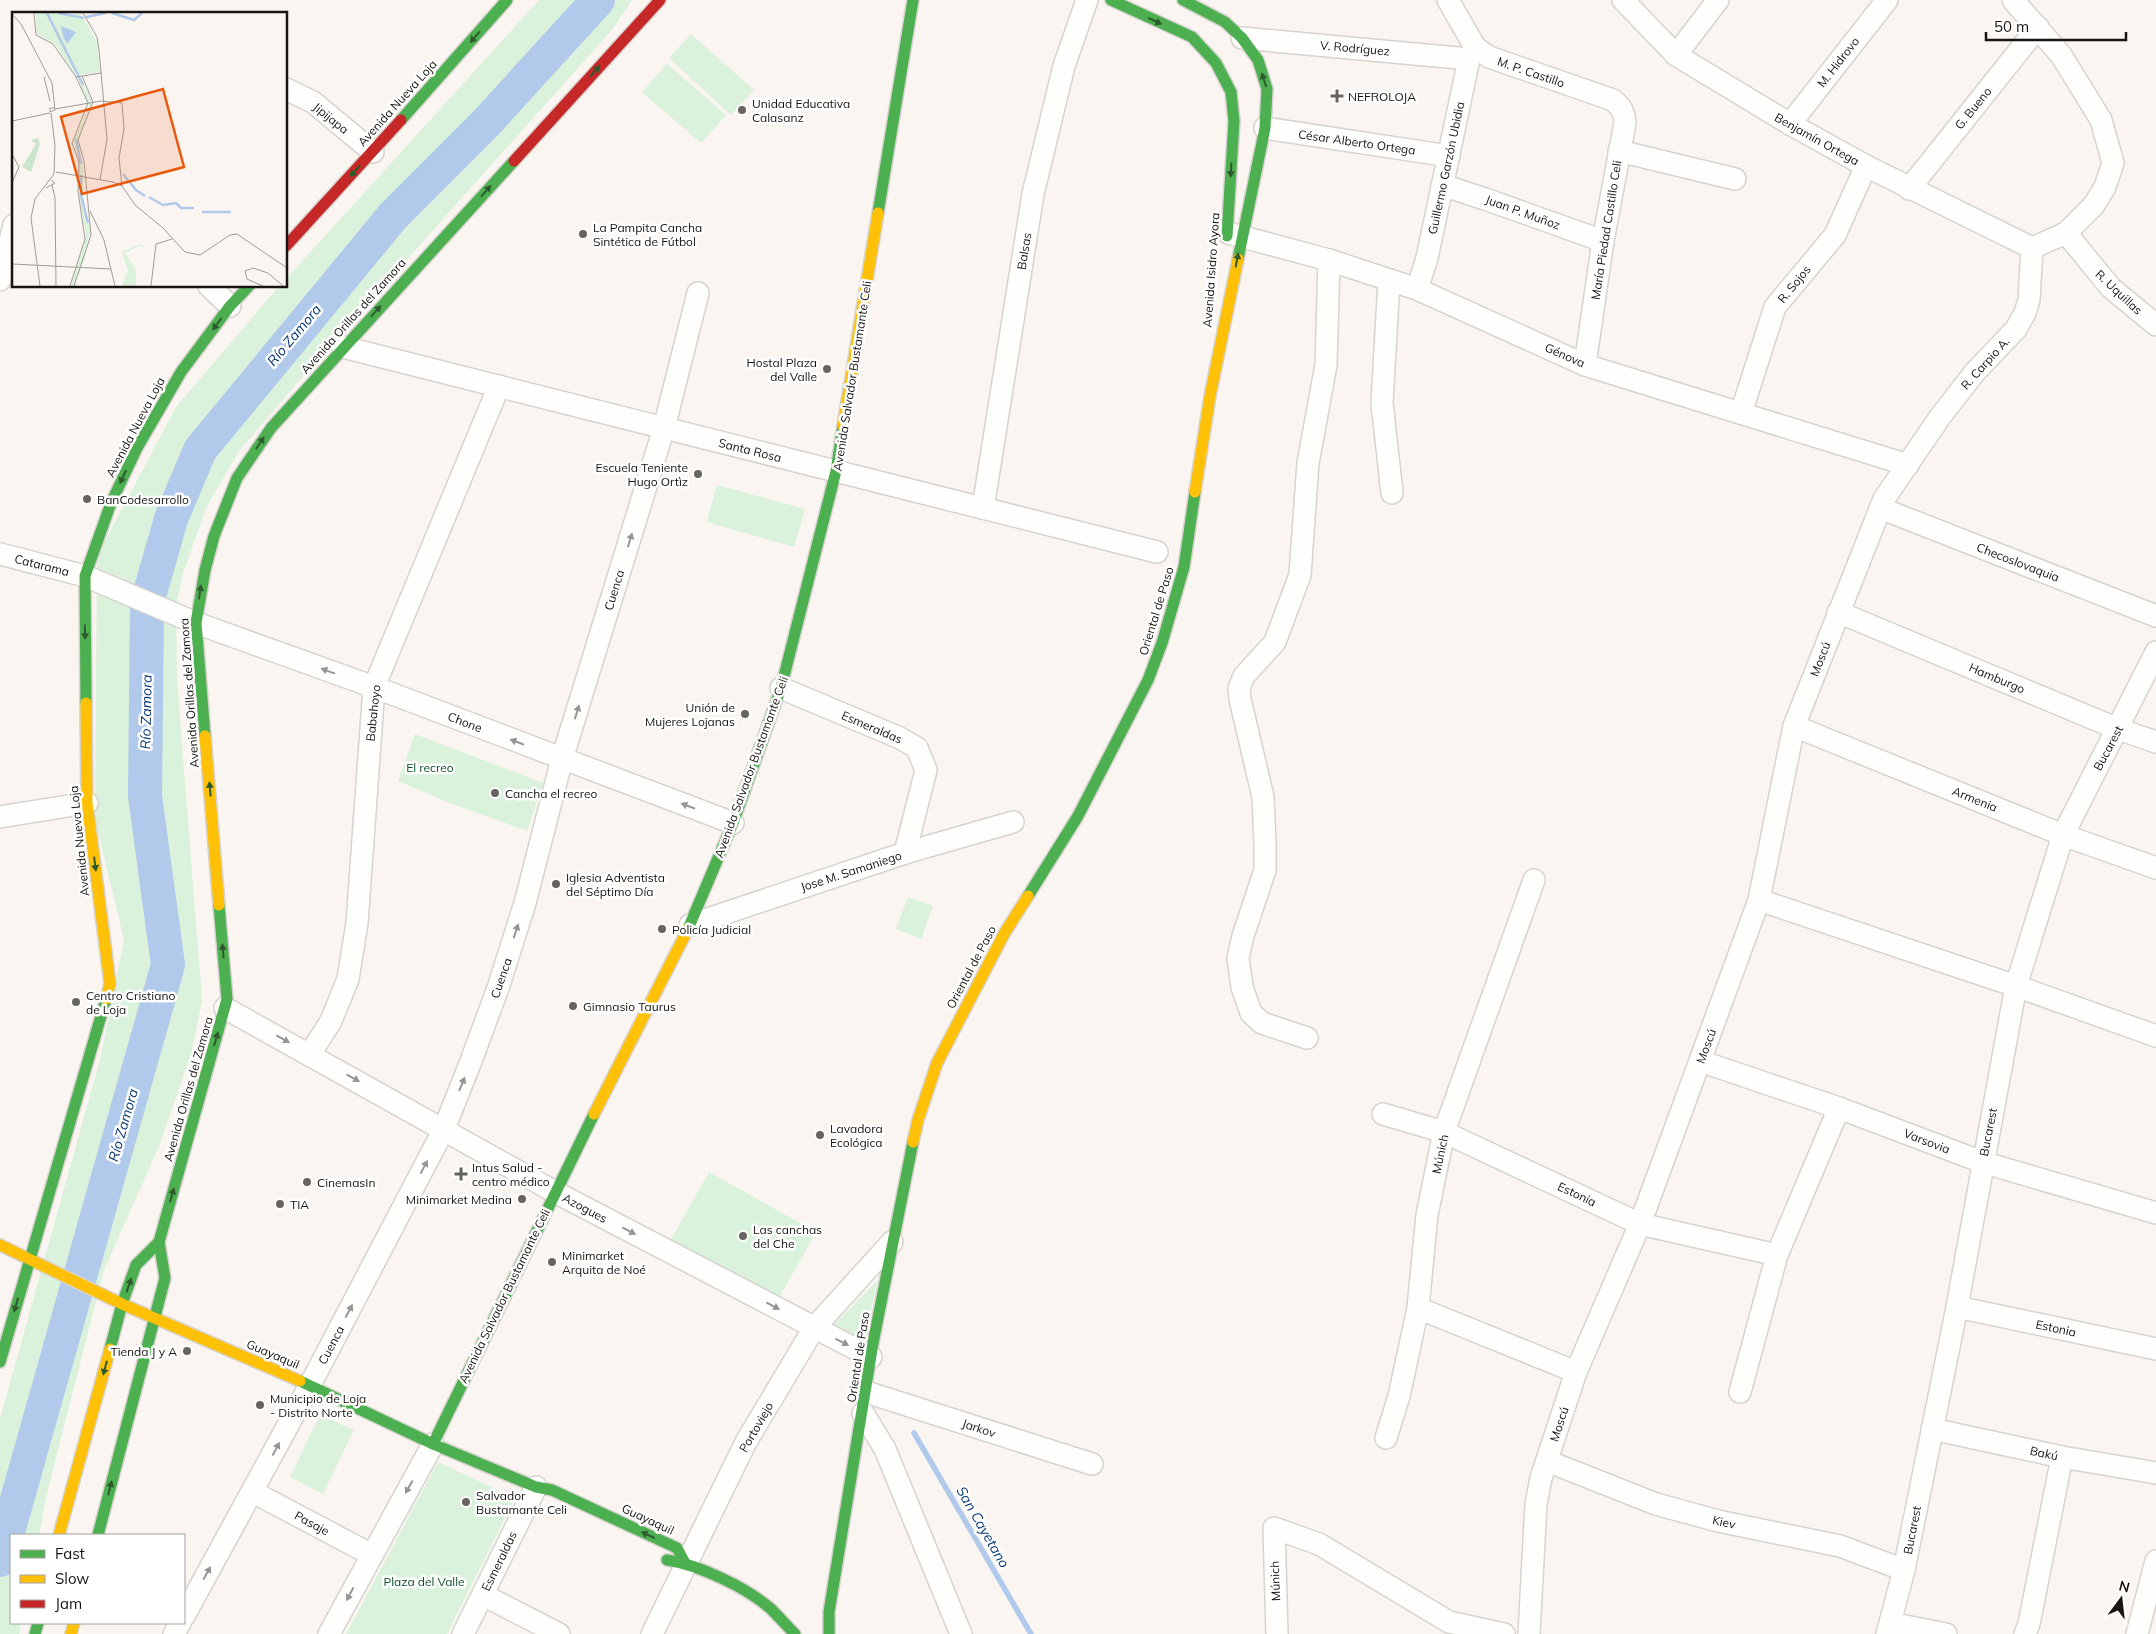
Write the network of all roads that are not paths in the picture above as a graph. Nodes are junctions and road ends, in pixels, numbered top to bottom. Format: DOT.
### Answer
graph roads {
  1 [pos="507,0"];
  2 [pos="660,0"];
  3 [pos="913,0"];
  4 [pos="1087,0"];
  5 [pos="1111,0"];
  6 [pos="1448,0"];
  7 [pos="1623,0"];
  8 [pos="1718,0"];
  9 [pos="1887,0"];
  10 [pos="2012,0"];
  11 [pos="1196,3"];
  12 [pos="2038,28"];
  13 [pos="1192,37"];
  14 [pos="1242,38"];
  15 [pos="1472,53"];
  16 [pos="1676,56"];
  17 [pos="288,90"];
  18 [pos="1613,100"];
  19 [pos="1790,124"];
  20 [pos="1265,128"];
  21 [pos="1619,151"];
  22 [pos="373,152"];
  23 [pos="1449,156"];
  24 [pos="1866,166"];
  25 [pos="1735,179"];
  26 [pos="1442,185"];
  27 [pos="1909,189"];
  28 [pos="2066,233"];
  29 [pos="12,236"];
  30 [pos="1231,241"];
  31 [pos="1604,241"];
  32 [pos="288,244"];
  33 [pos="2032,248"];
  34 [pos="1329,260"];
  35 [pos="1224,271"];
  36 [pos="0,280"];
  37 [pos="1389,280"];
  38 [pos="211,288"];
  39 [pos="246,288"];
  40 [pos="1417,289"];
  41 [pos="698,293"];
  42 [pos="230,306"];
  43 [pos="2156,325"];
  44 [pos="1220,342"];
  45 [pos="343,347"];
  46 [pos="1586,365"];
  47 [pos="499,386"];
  48 [pos="1741,413"];
  49 [pos="664,428"];
  50 [pos="1908,465"];
  51 [pos="836,471"];
  52 [pos="1392,493"];
  53 [pos="983,508"];
  54 [pos="1880,508"];
  55 [pos="1157,552"];
  56 [pos="0,554"];
  57 [pos="85,576"];
  58 [pos="1838,612"];
  59 [pos="2156,616"];
  60 [pos="196,623"];
  61 [pos="2156,652"];
  62 [pos="374,687"];
  63 [pos="781,688"];
  64 [pos="1794,726"];
  65 [pos="2118,729"];
  66 [pos="2156,742"];
  67 [pos="562,759"];
  68 [pos="87,803"];
  69 [pos="0,818"];
  70 [pos="1013,822"];
  71 [pos="733,823"];
  72 [pos="2063,834"];
  73 [pos="905,853"];
  74 [pos="2156,868"];
  75 [pos="1534,880"];
  76 [pos="1760,900"];
  77 [pos="690,925"];
  78 [pos="2016,986"];
  79 [pos="225,1008"];
  80 [pos="2156,1036"];
  81 [pos="1307,1038"];
  82 [pos="310,1054"];
  83 [pos="1700,1061"];
  84 [pos="1840,1108"];
  85 [pos="1382,1114"];
  86 [pos="444,1129"];
  87 [pos="1444,1132"];
  88 [pos="1982,1162"];
  89 [pos="554,1192"];
  90 [pos="2156,1213"];
  91 [pos="1640,1224"];
  92 [pos="159,1242"];
  93 [pos="892,1242"];
  94 [pos="0,1245"];
  95 [pos="1777,1256"];
  96 [pos="30,1259"];
  97 [pos="122,1304"];
  98 [pos="1957,1307"];
  99 [pos="1418,1308"];
  100 [pos="154,1318"];
  101 [pos="814,1328"];
  102 [pos="2156,1349"];
  103 [pos="871,1357"];
  104 [pos="0,1362"];
  105 [pos="1576,1372"];
  106 [pos="310,1385"];
  107 [pos="866,1392"];
  108 [pos="1740,1392"];
  109 [pos="863,1412"];
  110 [pos="1932,1429"];
  111 [pos="1386,1438"];
  112 [pos="433,1444"];
  113 [pos="2062,1457"];
  114 [pos="1547,1460"];
  115 [pos="1092,1464"];
  116 [pos="2156,1473"];
  117 [pos="253,1492"];
  118 [pos="541,1494"];
  119 [pos="58,1534"];
  120 [pos="98,1534"];
  121 [pos="652,1553"];
  122 [pos="372,1555"];
  123 [pos="2156,1561"];
  124 [pos="685,1563"];
  125 [pos="1904,1570"];
  126 [pos="482,1595"];
  127 [pos="185,1614"];
  128 [pos="1888,1628"];
  129 [pos="329,1634"];
  130 [pos="463,1634"];
  131 [pos="559,1634"];
  132 [pos="652,1634"];
  133 [pos="795,1634"];
  134 [pos="829,1634"];
  135 [pos="961,1634"];
  136 [pos="1277,1634"];
  137 [pos="1504,1634"];
  138 [pos="1529,1634"];
  139 [pos="1946,1634"];
  140 [pos="2025,1634"];
  141 [pos="2137,1634"];
  1 -- 22 [label="main road, Avenida Nueva Loja, one-way"];
  45 -- 2 [label="main road, Avenida Orillas del Zamora, one-way"];
  3 -- 51 [label="main road, Avenida Salvador Bustamante Celi"];
  4 -- 53 [label="street, Balsas"];
  5 -- 13 [label="main road, Avenida Isidro Ayora, one-way"];
  6 -- 15 [label="street, M. P. Castillo"];
  7 -- 16 [label="street, Benjamín Ortega"];
  8 -- 16 [label="street"];
  9 -- 19 [label="street, M. Hidrovo"];
  10 -- 12 [label="street"];
  11 -- 13 [label="street"];
  11 -- 14 [label="main road, Avenida Isidro Ayora"];
  12 -- 27 [label="street, G. Bueno"];
  12 -- 28 [label="street"];
  13 -- 30 [label="main road, Avenida Isidro Ayora, one-way"];
  14 -- 15 [label="street, V. Rodríguez"];
  20 -- 14 [label="main road, Avenida Isidro Ayora, one-way"];
  15 -- 18 [label="street, M. P. Castillo"];
  15 -- 23 [label="street, Guillermo Garzón Ubidia"];
  16 -- 19 [label="street, Benjamín Ortega"];
  17 -- 22 [label="street, Jipijapa"];
  18 -- 21 [label="street, María Piedad Castillo Celi"];
  19 -- 24 [label="street, Benjamín Ortega"];
  20 -- 23 [label="street, César Alberto Ortega"];
  20 -- 30 [label="main road, Avenida Isidro Ayora"];
  21 -- 25 [label="street"];
  21 -- 31 [label="street, María Piedad Castillo Celi"];
  22 -- 32 [label="main road, Avenida Nueva Loja, one-way"];
  23 -- 26 [label="street, Guillermo Garzón Ubidia"];
  24 -- 27 [label="street, Benjamín Ortega"];
  24 -- 48 [label="street, R. Sojos"];
  26 -- 31 [label="street, Juan P. Muñoz"];
  26 -- 40 [label="street, Guillermo Garzón Ubidia"];
  27 -- 33 [label="street, Benjamín Ortega"];
  28 -- 33 [label="street"];
  28 -- 43 [label="street, R. Uquillas"];
  29 -- 36 [label="street"];
  30 -- 34 [label="street, Génova"];
  44 -- 30 [label="main road, Avenida Isidro Ayora, one-way"];
  31 -- 46 [label="street, María Piedad Castillo Celi"];
  33 -- 50 [label="street, R. Carpio A."];
  34 -- 37 [label="street, Génova"];
  34 -- 81 [label="street"];
  35 -- 44 [label="main road, Avenida Isidro Ayora"];
  37 -- 40 [label="street, Génova"];
  37 -- 52 [label="street"];
  38 -- 42 [label="street"];
  39 -- 42 [label="main road, Avenida Nueva Loja"];
  40 -- 46 [label="street, Génova"];
  41 -- 49 [label="street, Cuenca"];
  42 -- 57 [label="main road, Avenida Nueva Loja, one-way"];
  44 -- 93 [label="main road, Oriental de Paso"];
  45 -- 47 [label="street, Santa Rosa"];
  60 -- 45 [label="main road, Avenida Orillas del Zamora, one-way"];
  46 -- 48 [label="street, Génova"];
  47 -- 49 [label="street, Santa Rosa"];
  47 -- 62 [label="street, Babahoyo"];
  48 -- 50 [label="street, Génova"];
  49 -- 51 [label="street, Santa Rosa"];
  67 -- 49 [label="street, Cuenca, one-way"];
  50 -- 54 [label="street, Moscú"];
  51 -- 53 [label="street, Santa Rosa"];
  51 -- 63 [label="main road, Avenida Salvador Bustamante Celi"];
  53 -- 55 [label="street, Santa Rosa"];
  54 -- 58 [label="street, Moscú"];
  54 -- 59 [label="street, Checoslovaquia"];
  56 -- 57 [label="street, Catarama"];
  57 -- 60 [label="street, Catarama"];
  57 -- 68 [label="main road, Avenida Nueva Loja, one-way"];
  58 -- 64 [label="street, Moscú"];
  58 -- 65 [label="street, Hamburgo"];
  62 -- 60 [label="street, Chone, one-way"];
  79 -- 60 [label="main road, Avenida Orillas del Zamora, one-way"];
  61 -- 65 [label="street, Bucarest"];
  67 -- 62 [label="street, Chone, one-way"];
  62 -- 82 [label="street, Babahoyo"];
  63 -- 71 [label="main road, Avenida Salvador Bustamante Celi"];
  63 -- 73 [label="street, Esmeraldas"];
  64 -- 72 [label="street, Armenia"];
  64 -- 76 [label="street, Moscú"];
  65 -- 66 [label="street, Hamburgo"];
  65 -- 72 [label="street, Bucarest"];
  71 -- 67 [label="street, Chone, one-way"];
  86 -- 67 [label="street, Cuenca, one-way"];
  68 -- 69 [label="street"];
  68 -- 96 [label="main road, Avenida Nueva Loja, one-way"];
  70 -- 73 [label="street, Jose M. Samaniego"];
  71 -- 77 [label="main road, Avenida Salvador Bustamante Celi"];
  72 -- 74 [label="street, Armenia"];
  72 -- 78 [label="street, Bucarest"];
  73 -- 77 [label="street, Jose M. Samaniego"];
  75 -- 87 [label="street, Múnich"];
  76 -- 78 [label="street"];
  76 -- 83 [label="street, Moscú"];
  77 -- 89 [label="main road, Avenida Salvador Bustamante Celi"];
  78 -- 80 [label="street"];
  78 -- 88 [label="street, Bucarest"];
  79 -- 82 [label="street, Azogues, one-way"];
  92 -- 79 [label="main road, Avenida Orillas del Zamora, one-way"];
  82 -- 86 [label="street, Azogues, one-way"];
  83 -- 84 [label="street, Varsovia"];
  83 -- 91 [label="street, Moscú"];
  84 -- 88 [label="street, Varsovia"];
  84 -- 95 [label="street"];
  85 -- 87 [label="street, Estonia"];
  86 -- 89 [label="street, Azogues"];
  106 -- 86 [label="street, Cuenca, one-way"];
  87 -- 91 [label="street, Estonia"];
  87 -- 99 [label="street, Múnich"];
  88 -- 90 [label="street, Varsovia"];
  88 -- 98 [label="street, Bucarest"];
  89 -- 101 [label="street, Azogues, one-way"];
  89 -- 112 [label="main road, Avenida Salvador Bustamante Celi"];
  91 -- 95 [label="street, Estonia"];
  91 -- 105 [label="street, Moscú"];
  97 -- 92 [label="main road, Avenida Orillas del Zamora, one-way"];
  92 -- 100 [label="main road, Avenida Orillas del Zamora"];
  93 -- 101 [label="street, Portoviejo"];
  93 -- 103 [label="main road, Oriental de Paso"];
  94 -- 96 [label="main road, Guayaquil"];
  95 -- 108 [label="street"];
  96 -- 97 [label="main road, Guayaquil"];
  96 -- 104 [label="main road, Avenida Nueva Loja, one-way"];
  97 -- 100 [label="main road, Guayaquil"];
  97 -- 119 [label="main road, Avenida Orillas del Zamora, one-way"];
  98 -- 102 [label="street, Estonia"];
  98 -- 110 [label="street, Bucarest"];
  99 -- 105 [label="street"];
  99 -- 111 [label="street, Múnich"];
  100 -- 106 [label="main road, Guayaquil"];
  120 -- 100 [label="main road, Avenida Orillas del Zamora, one-way"];
  101 -- 103 [label="street, Azogues, one-way"];
  101 -- 124 [label="street, Portoviejo"];
  103 -- 107 [label="main road, Oriental de Paso"];
  105 -- 114 [label="street, Moscú"];
  106 -- 112 [label="main road, Guayaquil"];
  117 -- 106 [label="street, Cuenca, one-way"];
  107 -- 109 [label="main road, Oriental de Paso"];
  107 -- 115 [label="street, Jarkov"];
  109 -- 134 [label="main road, Oriental de Paso"];
  109 -- 135 [label="street"];
  110 -- 113 [label="street, Bakú"];
  110 -- 125 [label="street, Bucarest"];
  112 -- 118 [label="main road, Guayaquil"];
  112 -- 122 [label="street, Avenida Salvador Bustamante Celi, one-way"];
  113 -- 116 [label="street, Bakú"];
  113 -- 140 [label="street"];
  114 -- 125 [label="street, Kiev"];
  114 -- 138 [label="street, Moscú"];
  117 -- 122 [label="street, Pasaje"];
  127 -- 117 [label="street, Cuenca, one-way"];
  124 -- 118 [label="main road, Guayaquil, one-way"];
  118 -- 126 [label="street, Esmeraldas"];
  121 -- 124 [label="main road, Guayaquil"];
  122 -- 129 [label="street, Avenida Salvador Bustamante Celi, one-way"];
  123 -- 141 [label="street"];
  124 -- 132 [label="street, Portoviejo"];
  124 -- 133 [label="main road, Guayaquil"];
  125 -- 128 [label="street, Bucarest"];
  126 -- 130 [label="street, Esmeraldas"];
  126 -- 131 [label="street"];
  128 -- 139 [label="street"];
  136 -- 137 [label="street, Múnich"];
}
